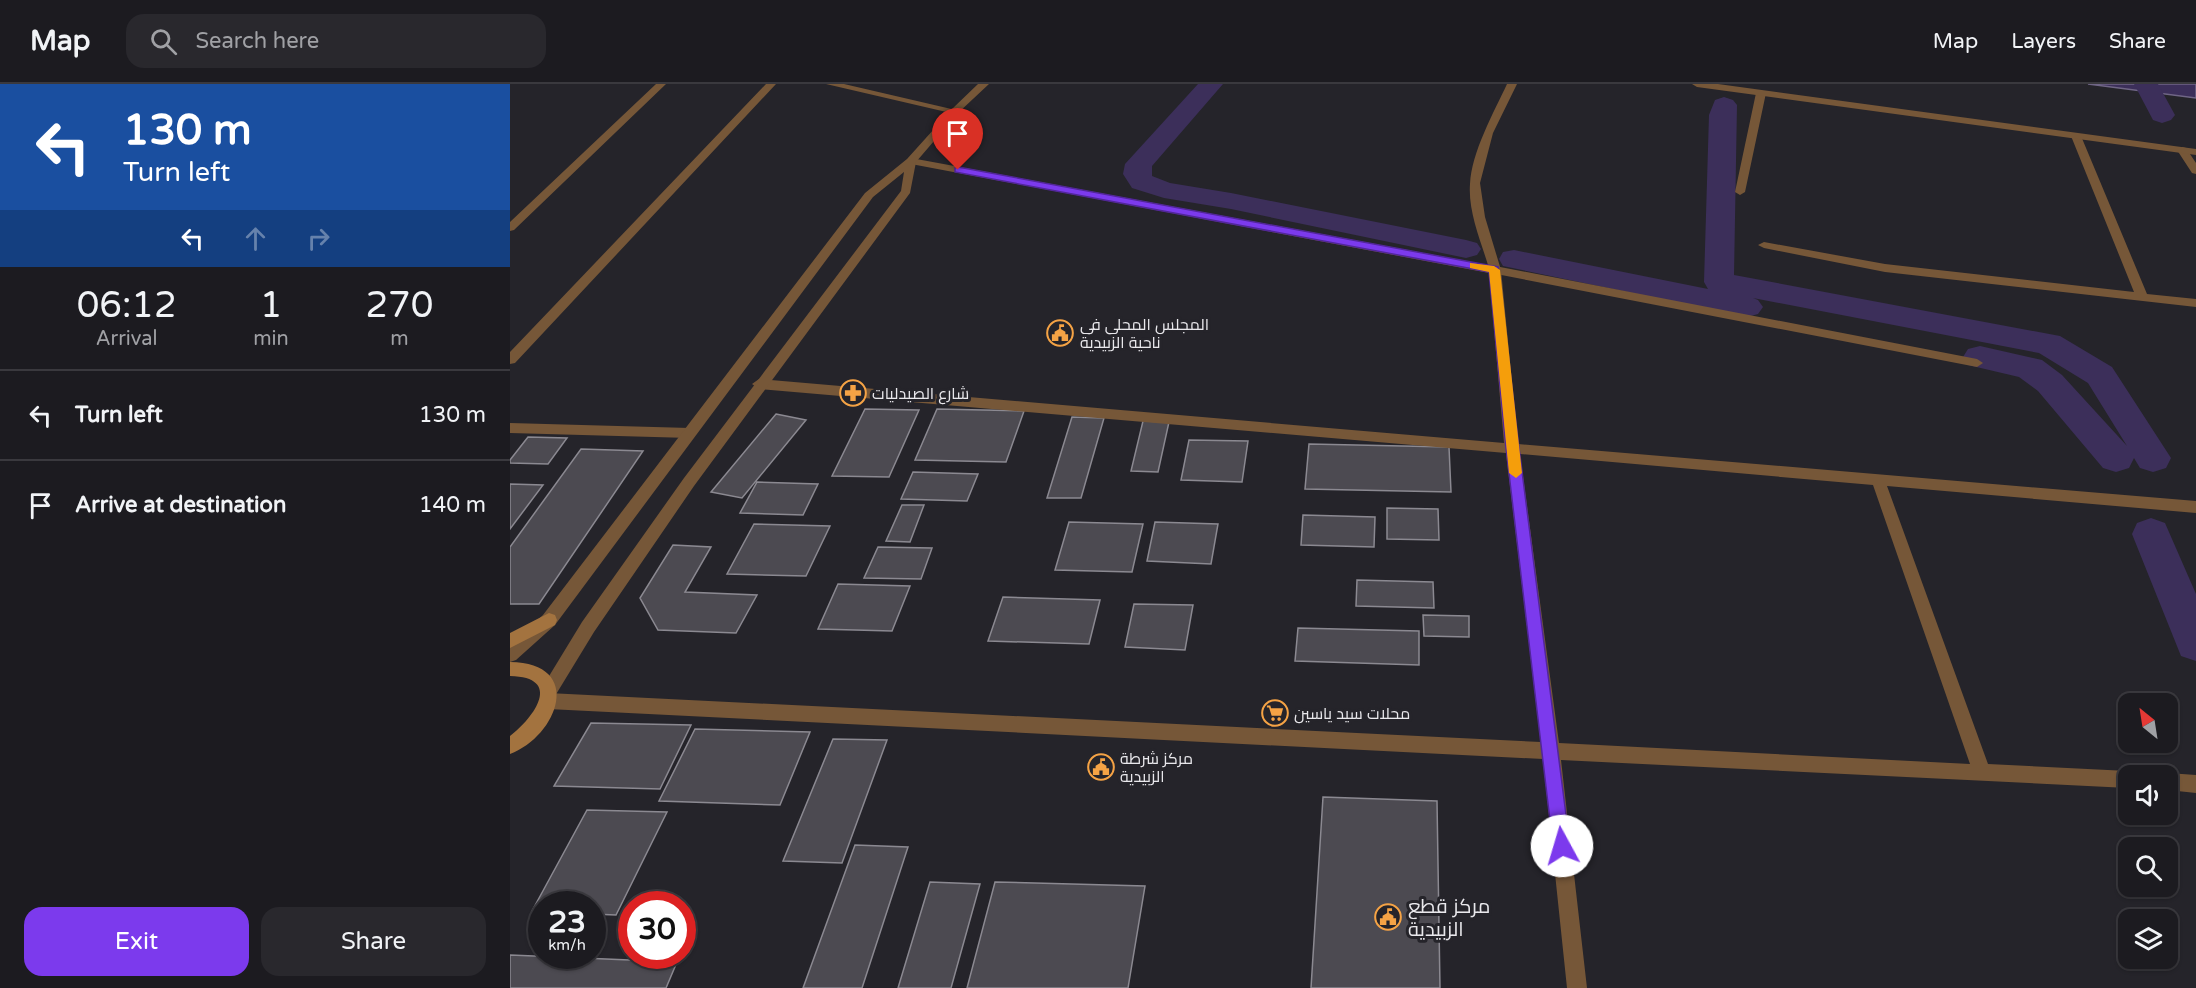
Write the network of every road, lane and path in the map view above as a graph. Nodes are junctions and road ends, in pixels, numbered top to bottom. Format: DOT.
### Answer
graph roads {
  1 [pos="661,84"];
  2 [pos="771,84"];
  3 [pos="831,84"];
  4 [pos="984,84"];
  5 [pos="1512,84"];
  6 [pos="1697,84"];
  7 [pos="1761,93"];
  8 [pos="955,111"];
  9 [pos="2076,136"];
  10 [pos="2182,150"];
  11 [pos="2196,152"];
  12 [pos="911,161"];
  13 [pos="2196,171"];
  14 [pos="1740,192"];
  15 [pos="510,228"];
  16 [pos="1764,245"];
  17 [pos="1494,270"];
  18 [pos="2142,297"];
  19 [pos="2196,303"];
  20 [pos="510,360"];
  21 [pos="1977,363"];
  22 [pos="759,384"];
  23 [pos="510,428"];
  24 [pos="690,433"];
  25 [pos="1512,448"];
  26 [pos="1878,480"];
  27 [pos="2196,507"];
  28 [pos="549,620"];
  29 [pos="510,641"];
  30 [pos="510,655"];
  31 [pos="510,669"];
  32 [pos="549,696"];
  33 [pos="514,744"];
  34 [pos="1551,751"];
  35 [pos="1982,773"];
  36 [pos="2118,780"];
  37 [pos="2178,783"];
  38 [pos="2196,784"];
  39 [pos="1577,988"];
  1 -- 15 [label="street"];
  2 -- 20 [label="street"];
  3 -- 8 [label="street"];
  4 -- 8 [label="street"];
  5 -- 17 [label="street"];
  6 -- 7 [label="street"];
  7 -- 9 [label="street"];
  7 -- 14 [label="street"];
  8 -- 12 [label="street"];
  9 -- 10 [label="street"];
  9 -- 18 [label="street"];
  10 -- 11 [label="street"];
  10 -- 13 [label="street"];
  12 -- 17 [label="street"];
  12 -- 22 [label="street"];
  12 -- 24 [label="street"];
  16 -- 18 [label="street"];
  17 -- 21 [label="street"];
  17 -- 25 [label="street"];
  18 -- 19 [label="street"];
  22 -- 25 [label="street"];
  22 -- 32 [label="street"];
  23 -- 24 [label="street"];
  24 -- 28 [label="street"];
  25 -- 26 [label="street"];
  25 -- 34 [label="street"];
  26 -- 27 [label="street"];
  26 -- 35 [label="street"];
  28 -- 29 [label="main road"];
  28 -- 30 [label="street"];
  31 -- 32 [label="main road"];
  32 -- 33 [label="main road"];
  32 -- 34 [label="street"];
  34 -- 35 [label="street"];
  34 -- 39 [label="street"];
  35 -- 36 [label="street"];
  37 -- 38 [label="street"];
}
